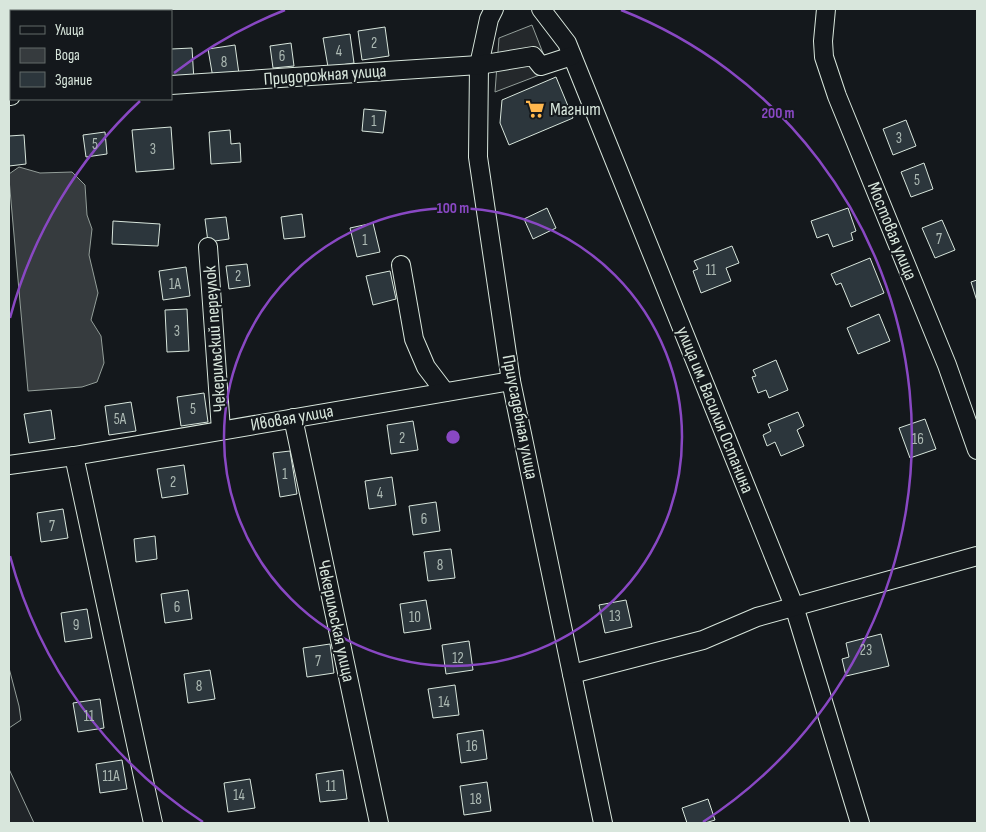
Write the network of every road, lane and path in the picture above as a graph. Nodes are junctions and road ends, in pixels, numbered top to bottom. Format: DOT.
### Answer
graph roads {
  1 [pos="494,9"];
  2 [pos="541,9"];
  3 [pos="826,9"];
  4 [pos="572,56"];
  5 [pos="479,65"];
  6 [pos="172,85"];
  7 [pos="208,247"];
  8 [pos="401,265"];
  9 [pos="511,381"];
  10 [pos="445,392"];
  11 [pos="292,418"];
  12 [pos="221,430"];
  13 [pos="977,450"];
  14 [pos="74,456"];
  15 [pos="9,465"];
  16 [pos="977,556"];
  17 [pos="794,606"];
  18 [pos="572,674"];
  19 [pos="153,823"];
  20 [pos="379,823"];
  21 [pos="603,823"];
  22 [pos="860,823"];
  1 -- 5 [label="street, Приусадебная улица"];
  2 -- 4 [label="street, улица им. Василия Останина"];
  3 -- 13 [label="street, Мостовая улица"];
  4 -- 5 [label="street, Придорожная улица"];
  4 -- 17 [label="street, улица им. Василия Останина"];
  5 -- 6 [label="street, Придорожная улица"];
  5 -- 9 [label="street, Приусадебная улица"];
  7 -- 12 [label="street, Чекерильский переулок"];
  8 -- 10 [label="street"];
  9 -- 10 [label="street, Ивовая улица"];
  9 -- 18 [label="street, Приусадебная улица"];
  10 -- 11 [label="street, Ивовая улица"];
  11 -- 12 [label="street, Ивовая улица"];
  11 -- 20 [label="street, Чекерильская улица"];
  12 -- 14 [label="street, Ивовая улица"];
  14 -- 15 [label="street, Ивовая улица"];
  14 -- 19 [label="street"];
  16 -- 17 [label="street"];
  17 -- 18 [label="street"];
  17 -- 22 [label="street, улица им. Василия Останина"];
  18 -- 21 [label="street, Приусадебная улица"];
}
